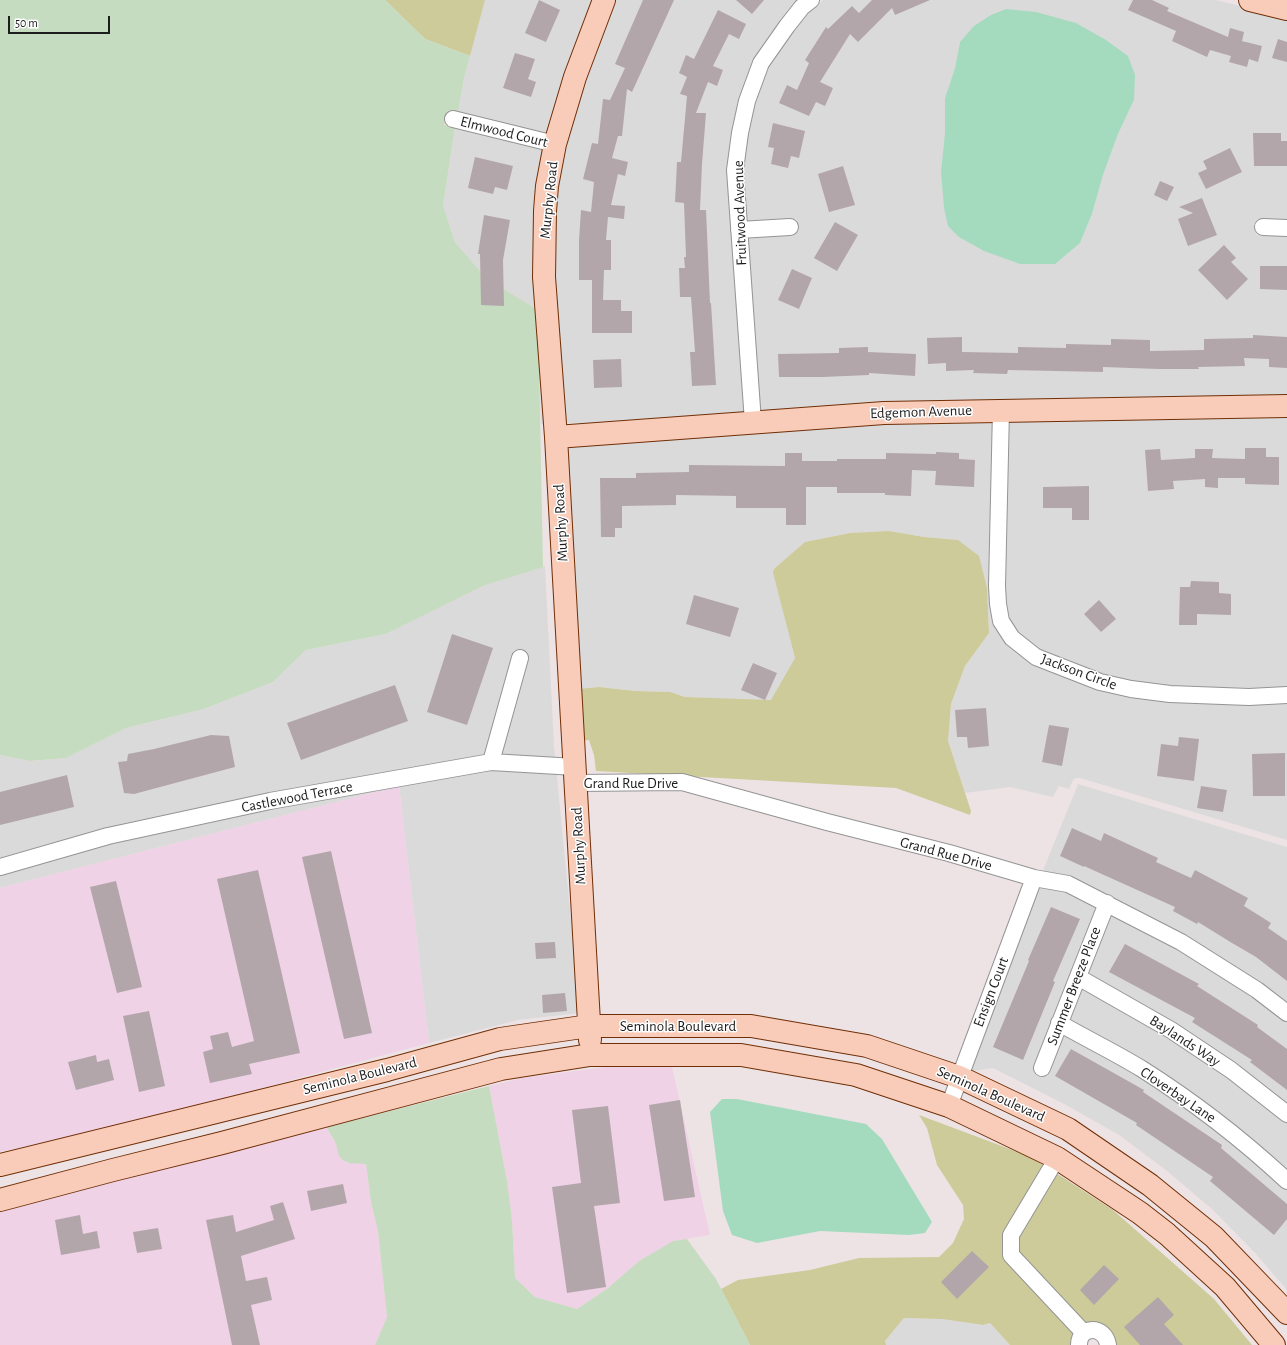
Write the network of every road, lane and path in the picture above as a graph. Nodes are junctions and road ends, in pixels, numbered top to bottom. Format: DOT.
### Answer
graph roads {
  1 [pos="604,0"];
  2 [pos="811,0"];
  3 [pos="1250,0"];
  4 [pos="1287,9"];
  5 [pos="453,119"];
  6 [pos="555,144"];
  7 [pos="790,227"];
  8 [pos="1263,227"];
  9 [pos="1287,228"];
  10 [pos="739,230"];
  11 [pos="1287,406"];
  12 [pos="1001,410"];
  13 [pos="753,422"];
  14 [pos="556,437"];
  15 [pos="520,658"];
  16 [pos="1287,695"];
  17 [pos="491,762"];
  18 [pos="575,775"];
  19 [pos="0,867"];
  20 [pos="1034,878"];
  21 [pos="1106,903"];
  22 [pos="1078,976"];
  23 [pos="1287,1012"];
  24 [pos="1059,1023"];
  25 [pos="589,1026"];
  26 [pos="590,1055"];
  27 [pos="1042,1068"];
  28 [pos="959,1077"];
  29 [pos="948,1106"];
  30 [pos="1287,1114"];
  31 [pos="1057,1158"];
  32 [pos="0,1165"];
  33 [pos="1287,1181"];
  34 [pos="0,1200"];
  35 [pos="1287,1312"];
  36 [pos="1081,1339"];
  37 [pos="1108,1345"];
  38 [pos="1274,1345"];
  1 -- 6 [label="main road, Murphy Road"];
  2 -- 10 [label="street, Fruitwood Avenue"];
  3 -- 4 [label="main road"];
  5 -- 6 [label="street, Elmwood Court"];
  6 -- 14 [label="main road, Murphy Road"];
  7 -- 10 [label="street"];
  8 -- 9 [label="street"];
  10 -- 13 [label="street, Fruitwood Avenue"];
  11 -- 12 [label="main road, Edgemon Avenue"];
  12 -- 13 [label="main road, Edgemon Avenue"];
  12 -- 16 [label="street, Jackson Circle"];
  13 -- 14 [label="main road, Edgemon Avenue"];
  14 -- 18 [label="main road, Murphy Road"];
  15 -- 17 [label="street"];
  17 -- 18 [label="street, Castlewood Terrace"];
  17 -- 19 [label="street, Castlewood Terrace"];
  18 -- 20 [label="street, Grand Rue Drive"];
  18 -- 25 [label="main road, Murphy Road"];
  20 -- 21 [label="street, Grand Rue Drive"];
  20 -- 28 [label="street, Ensign Court"];
  21 -- 22 [label="street, Summer Breeze Place"];
  21 -- 23 [label="street, Grand Rue Drive"];
  22 -- 24 [label="street, Summer Breeze Place"];
  22 -- 30 [label="street, Baylands Way"];
  24 -- 27 [label="street, Summer Breeze Place"];
  24 -- 33 [label="street, Cloverbay Lane"];
  25 -- 26 [label="main road, Murphy Road"];
  25 -- 28 [label="main road, Seminola Boulevard"];
  25 -- 32 [label="main road, Seminola Boulevard"];
  26 -- 29 [label="main road, Seminola Boulevard"];
  26 -- 34 [label="main road, Seminola Boulevard"];
  28 -- 29 [label="street, Ensign Court"];
  28 -- 35 [label="main road, Seminola Boulevard"];
  29 -- 31 [label="main road, Seminola Boulevard"];
  31 -- 36 [label="street"];
  31 -- 38 [label="main road, Seminola Boulevard"];
  36 -- 37 [label="street"];
}
